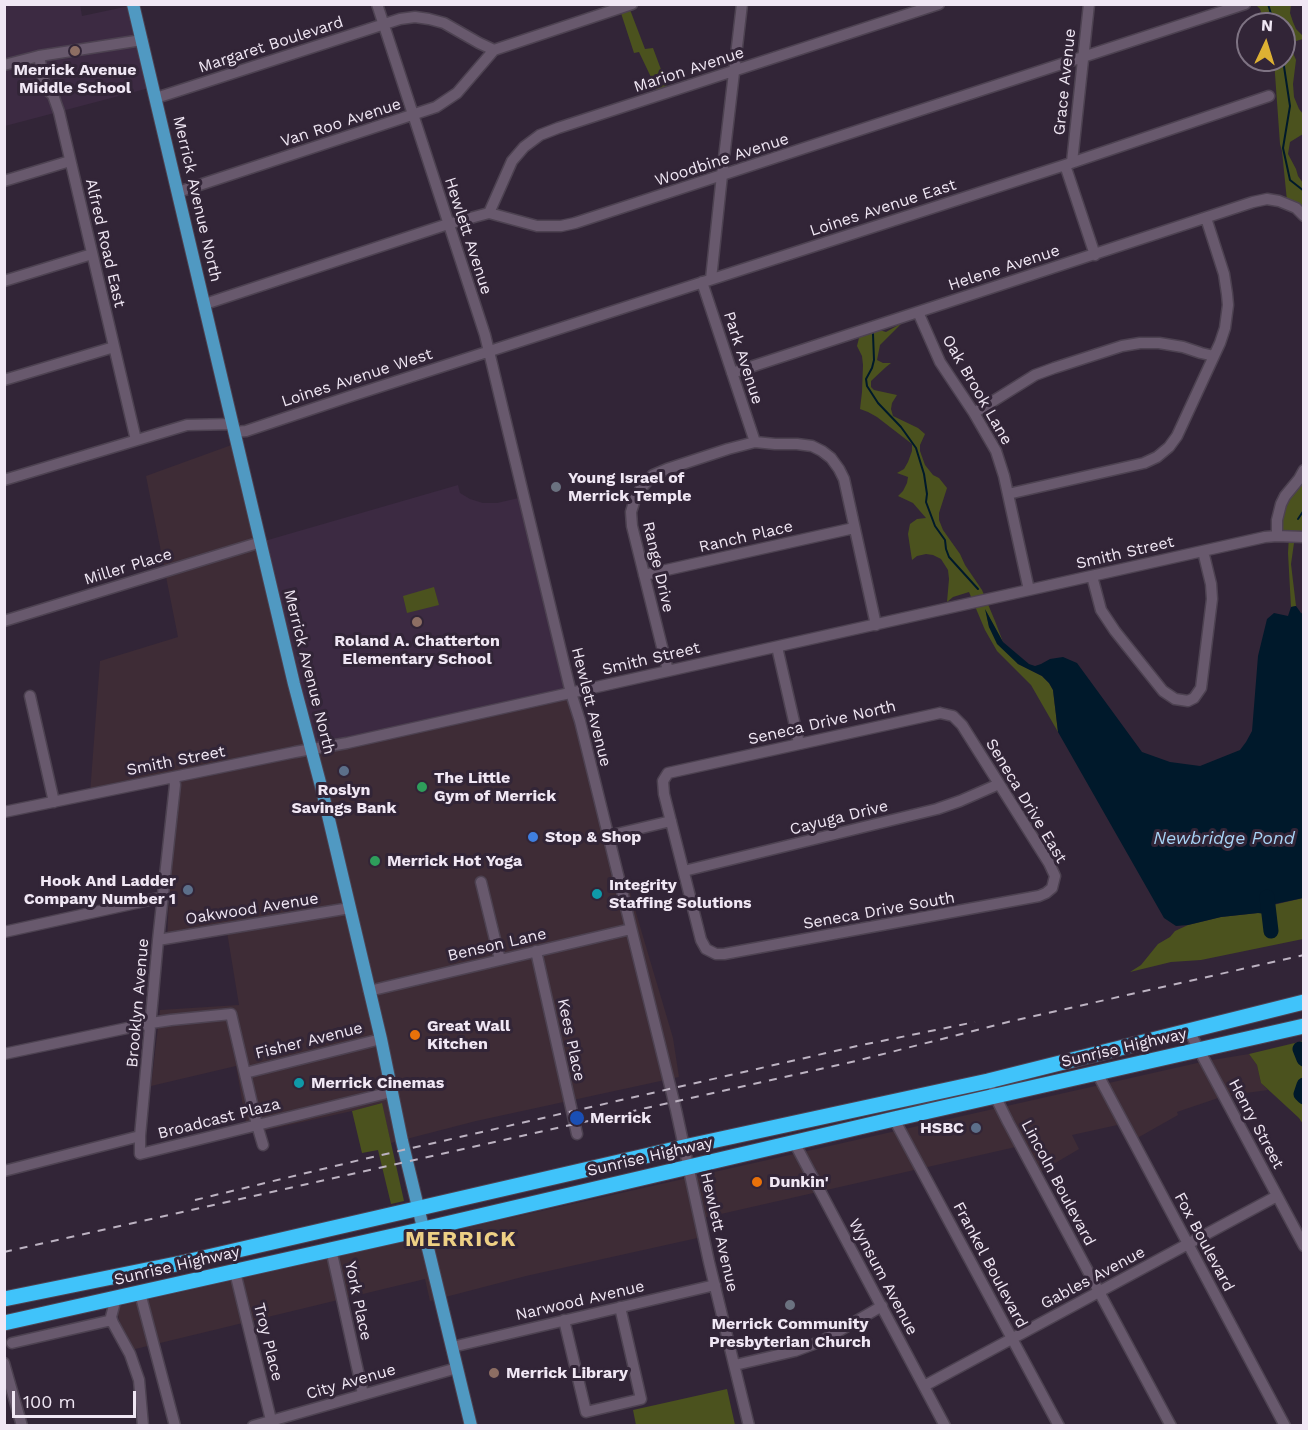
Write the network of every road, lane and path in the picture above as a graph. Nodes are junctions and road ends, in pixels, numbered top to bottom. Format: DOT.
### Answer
graph roads {
  1 [pos="377,4"];
  2 [pos="633,4"];
  3 [pos="742,4"];
  4 [pos="939,4"];
  5 [pos="1089,4"];
  6 [pos="1245,4"];
  7 [pos="134,5"];
  8 [pos="384,25"];
  9 [pos="142,40"];
  10 [pos="494,50"];
  11 [pos="39,56"];
  12 [pos="1083,58"];
  13 [pos="4,65"];
  14 [pos="734,71"];
  15 [pos="1269,96"];
  16 [pos="156,98"];
  17 [pos="413,115"];
  18 [pos="70,161"];
  19 [pos="1068,163"];
  20 [pos="722,175"];
  21 [pos="4,181"];
  22 [pos="178,192"];
  23 [pos="489,213"];
  24 [pos="1304,216"];
  25 [pos="1206,218"];
  26 [pos="448,224"];
  27 [pos="92,254"];
  28 [pos="1095,255"];
  29 [pos="4,281"];
  30 [pos="706,281"];
  31 [pos="205,304"];
  32 [pos="918,312"];
  33 [pos="114,347"];
  34 [pos="489,351"];
  35 [pos="1214,356"];
  36 [pos="732,373"];
  37 [pos="4,380"];
  38 [pos="974,413"];
  39 [pos="234,428"];
  40 [pos="136,440"];
  41 [pos="755,442"];
  42 [pos="1304,470"];
  43 [pos="4,480"];
  44 [pos="1008,494"];
  45 [pos="854,528"];
  46 [pos="1277,536"];
  47 [pos="1304,537"];
  48 [pos="261,542"];
  49 [pos="1203,551"];
  50 [pos="644,575"];
  51 [pos="1092,576"];
  52 [pos="1029,590"];
  53 [pos="4,621"];
  54 [pos="876,625"];
  55 [pos="777,647"];
  56 [pos="668,671"];
  57 [pos="572,693"];
  58 [pos="30,696"];
  59 [pos="962,725"];
  60 [pos="798,743"];
  61 [pos="311,750"];
  62 [pos="174,777"];
  63 [pos="999,784"];
  64 [pos="54,802"];
  65 [pos="4,812"];
  66 [pos="671,820"];
  67 [pos="608,837"];
  68 [pos="684,871"];
  69 [pos="481,882"];
  70 [pos="1046,893"];
  71 [pos="163,897"];
  72 [pos="350,908"];
  73 [pos="631,929"];
  74 [pos="4,932"];
  75 [pos="158,940"];
  76 [pos="536,951"];
  77 [pos="716,954"];
  78 [pos="500,960"];
  79 [pos="369,991"];
  80 [pos="1304,1002"];
  81 [pos="151,1023"];
  82 [pos="1304,1026"];
  83 [pos="1189,1031"];
  84 [pos="381,1039"];
  85 [pos="1199,1049"];
  86 [pos="4,1054"];
  87 [pos="245,1073"];
  88 [pos="1097,1073"];
  89 [pos="988,1081"];
  90 [pos="391,1092"];
  91 [pos="995,1096"];
  92 [pos="894,1119"];
  93 [pos="257,1125"];
  94 [pos="577,1134"];
  95 [pos="140,1136"];
  96 [pos="794,1142"];
  97 [pos="263,1145"];
  98 [pos="684,1147"];
  99 [pos="688,1166"];
  100 [pos="4,1171"];
  101 [pos="1277,1196"];
  102 [pos="419,1209"];
  103 [pos="424,1229"];
  104 [pos="1188,1244"];
  105 [pos="1304,1246"];
  106 [pos="331,1249"];
  107 [pos="235,1272"];
  108 [pos="715,1285"];
  109 [pos="1100,1292"];
  110 [pos="140,1293"];
  111 [pos="116,1298"];
  112 [pos="4,1299"];
  113 [pos="882,1306"];
  114 [pos="620,1307"];
  115 [pos="112,1320"];
  116 [pos="564,1320"];
  117 [pos="4,1323"];
  118 [pos="1012,1339"];
  119 [pos="12,1343"];
  120 [pos="452,1347"];
  121 [pos="4,1363"];
  122 [pos="735,1365"];
  123 [pos="457,1368"];
  124 [pos="924,1386"];
  125 [pos="363,1394"];
  126 [pos="271,1420"];
  127 [pos="22,1425"];
  128 [pos="143,1425"];
  129 [pos="175,1425"];
  130 [pos="253,1425"];
  131 [pos="471,1425"];
  132 [pos="749,1425"];
  133 [pos="945,1425"];
  134 [pos="1059,1425"];
  135 [pos="1171,1425"];
  136 [pos="1285,1425"];
  1 -- 8 [label="street, Hewlett Avenue"];
  2 -- 10 [label="street"];
  3 -- 14 [label="street, Park Avenue"];
  4 -- 14 [label="street, Marion Avenue"];
  5 -- 12 [label="street, Grace Avenue"];
  6 -- 12 [label="street, Woodbine Avenue"];
  7 -- 9 [label="main road, Merrick Avenue North"];
  8 -- 10 [label="street, Margaret Boulevard"];
  8 -- 16 [label="street, Margaret Boulevard"];
  8 -- 17 [label="street, Hewlett Avenue"];
  9 -- 11 [label="street"];
  9 -- 16 [label="main road, Merrick Avenue North"];
  10 -- 17 [label="street, Van Roo Avenue"];
  11 -- 13 [label="street"];
  11 -- 18 [label="street, Alfred Road East"];
  12 -- 19 [label="street, Grace Avenue"];
  12 -- 20 [label="street, Woodbine Avenue"];
  14 -- 20 [label="street, Park Avenue"];
  14 -- 23 [label="street, Marion Avenue"];
  15 -- 19 [label="street, Loines Avenue East"];
  16 -- 22 [label="main road, Merrick Avenue North"];
  17 -- 22 [label="street, Van Roo Avenue"];
  17 -- 26 [label="street, Hewlett Avenue"];
  18 -- 21 [label="street"];
  18 -- 27 [label="street, Alfred Road East"];
  19 -- 28 [label="street, Grace Avenue"];
  19 -- 30 [label="street, Loines Avenue East"];
  20 -- 23 [label="street, Woodbine Avenue"];
  20 -- 30 [label="street, Park Avenue"];
  22 -- 31 [label="main road, Merrick Avenue North"];
  23 -- 26 [label="street"];
  24 -- 25 [label="street, Helene Avenue"];
  25 -- 28 [label="street, Helene Avenue"];
  25 -- 35 [label="street"];
  26 -- 31 [label="street"];
  26 -- 34 [label="street, Hewlett Avenue"];
  27 -- 29 [label="street"];
  27 -- 33 [label="street, Alfred Road East"];
  28 -- 32 [label="street, Helene Avenue"];
  30 -- 34 [label="street, Loines Avenue East"];
  30 -- 36 [label="street, Park Avenue"];
  31 -- 39 [label="main road, Merrick Avenue North"];
  32 -- 36 [label="street, Helene Avenue"];
  32 -- 38 [label="street, Oak Brook Lane"];
  33 -- 37 [label="street"];
  33 -- 40 [label="street, Alfred Road East"];
  34 -- 39 [label="street, Loines Avenue West"];
  34 -- 57 [label="street, Hewlett Avenue"];
  35 -- 38 [label="street"];
  35 -- 44 [label="street"];
  36 -- 41 [label="street, Park Avenue"];
  38 -- 44 [label="street, Oak Brook Lane"];
  39 -- 40 [label="street, Loines Avenue West"];
  39 -- 48 [label="main road, Merrick Avenue North"];
  40 -- 43 [label="street, Loines Avenue West"];
  41 -- 45 [label="street, Range Drive"];
  41 -- 50 [label="street, Range Drive"];
  42 -- 46 [label="street"];
  44 -- 52 [label="street, Oak Brook Lane"];
  45 -- 50 [label="street, Ranch Place"];
  45 -- 54 [label="street, Range Drive"];
  46 -- 47 [label="street, Smith Street"];
  46 -- 49 [label="street, Smith Street"];
  48 -- 53 [label="street, Miller Place"];
  48 -- 61 [label="main road, Merrick Avenue North"];
  49 -- 51 [label="street, Smith Street"];
  49 -- 51 [label="street"];
  50 -- 56 [label="street, Range Drive"];
  51 -- 52 [label="street, Smith Street"];
  52 -- 54 [label="street, Smith Street"];
  54 -- 55 [label="street, Smith Street"];
  55 -- 56 [label="street, Smith Street"];
  55 -- 60 [label="street"];
  56 -- 57 [label="street, Smith Street"];
  57 -- 61 [label="street, Smith Street"];
  57 -- 67 [label="street, Hewlett Avenue"];
  58 -- 64 [label="street"];
  59 -- 60 [label="street, Seneca Drive North"];
  59 -- 63 [label="street, Seneca Drive East"];
  60 -- 66 [label="street, Seneca Drive North"];
  61 -- 62 [label="street, Smith Street"];
  61 -- 72 [label="main road, Merrick Avenue North"];
  62 -- 64 [label="street, Smith Street"];
  62 -- 71 [label="street, Brooklyn Avenue"];
  63 -- 68 [label="street, Cayuga Drive"];
  63 -- 70 [label="street, Seneca Drive East"];
  64 -- 65 [label="street, Smith Street"];
  66 -- 67 [label="street"];
  66 -- 68 [label="street, Seneca Drive North"];
  67 -- 73 [label="street, Hewlett Avenue"];
  68 -- 77 [label="street, Seneca Drive North"];
  69 -- 78 [label="street"];
  70 -- 77 [label="street, Seneca Drive South"];
  71 -- 74 [label="street"];
  71 -- 75 [label="street, Brooklyn Avenue"];
  72 -- 75 [label="street, Oakwood Avenue"];
  72 -- 79 [label="main road, Merrick Avenue North"];
  73 -- 76 [label="street, Benson Lane"];
  73 -- 98 [label="street, Hewlett Avenue"];
  75 -- 81 [label="street, Brooklyn Avenue"];
  76 -- 78 [label="street, Benson Lane"];
  76 -- 94 [label="street, Kees Place"];
  78 -- 79 [label="street, Benson Lane"];
  79 -- 84 [label="main road, Merrick Avenue North"];
  80 -- 83 [label="highway, Sunrise Highway"];
  81 -- 86 [label="street"];
  81 -- 87 [label="street"];
  81 -- 95 [label="street, Brooklyn Avenue"];
  82 -- 85 [label="highway, Sunrise Highway"];
  83 -- 85 [label="street, Henry Street"];
  83 -- 89 [label="highway, Sunrise Highway"];
  84 -- 87 [label="street, Fisher Avenue"];
  84 -- 90 [label="main road, Merrick Avenue North"];
  85 -- 88 [label="highway, Sunrise Highway"];
  85 -- 101 [label="street, Henry Street"];
  87 -- 93 [label="street"];
  88 -- 91 [label="highway, Sunrise Highway"];
  88 -- 104 [label="street, Fox Boulevard"];
  89 -- 91 [label="street, Lincoln Boulevard"];
  89 -- 98 [label="highway, Sunrise Highway"];
  90 -- 93 [label="street, Broadcast Plaza"];
  90 -- 102 [label="main road, Merrick Avenue North"];
  91 -- 92 [label="highway, Sunrise Highway"];
  91 -- 109 [label="street, Lincoln Boulevard"];
  92 -- 96 [label="highway, Sunrise Highway"];
  92 -- 118 [label="street, Frankel Boulevard"];
  93 -- 95 [label="street, Broadcast Plaza"];
  93 -- 97 [label="street"];
  95 -- 100 [label="street"];
  96 -- 99 [label="highway, Sunrise Highway"];
  96 -- 113 [label="street, Wynsum Avenue"];
  98 -- 99 [label="street, Hewlett Avenue"];
  98 -- 102 [label="highway, Sunrise Highway"];
  99 -- 103 [label="highway, Sunrise Highway"];
  99 -- 108 [label="street, Hewlett Avenue"];
  101 -- 104 [label="street, Gables Avenue"];
  101 -- 105 [label="street, Henry Street"];
  102 -- 103 [label="main road, Merrick Avenue North"];
  102 -- 112 [label="highway, Sunrise Highway"];
  103 -- 106 [label="highway, Sunrise Highway"];
  103 -- 120 [label="main road, Merrick Avenue North"];
  104 -- 109 [label="street, Gables Avenue"];
  104 -- 136 [label="street, Fox Boulevard"];
  106 -- 107 [label="highway, Sunrise Highway"];
  106 -- 125 [label="street, York Place"];
  107 -- 110 [label="highway, Sunrise Highway"];
  107 -- 126 [label="street, Troy Place"];
  108 -- 114 [label="street, Narwood Avenue"];
  108 -- 122 [label="street, Hewlett Avenue"];
  109 -- 118 [label="street, Gables Avenue"];
  109 -- 135 [label="street, Lincoln Boulevard"];
  110 -- 111 [label="highway, Sunrise Highway"];
  110 -- 129 [label="street"];
  111 -- 115 [label="street"];
  111 -- 117 [label="highway, Sunrise Highway"];
  113 -- 122 [label="street"];
  113 -- 124 [label="street, Wynsum Avenue"];
  114 -- 116 [label="street, Narwood Avenue"];
  114 -- 116 [label="street"];
  115 -- 119 [label="street"];
  115 -- 128 [label="street"];
  116 -- 120 [label="street, Narwood Avenue"];
  118 -- 124 [label="street, Gables Avenue"];
  118 -- 134 [label="street, Frankel Boulevard"];
  120 -- 123 [label="main road, Merrick Avenue North"];
  121 -- 127 [label="street"];
  122 -- 132 [label="street, Hewlett Avenue"];
  123 -- 125 [label="street, City Avenue"];
  123 -- 131 [label="main road, Merrick Avenue North"];
  124 -- 133 [label="street, Wynsum Avenue"];
  125 -- 126 [label="street, City Avenue"];
  126 -- 130 [label="street, City Avenue"];
}
